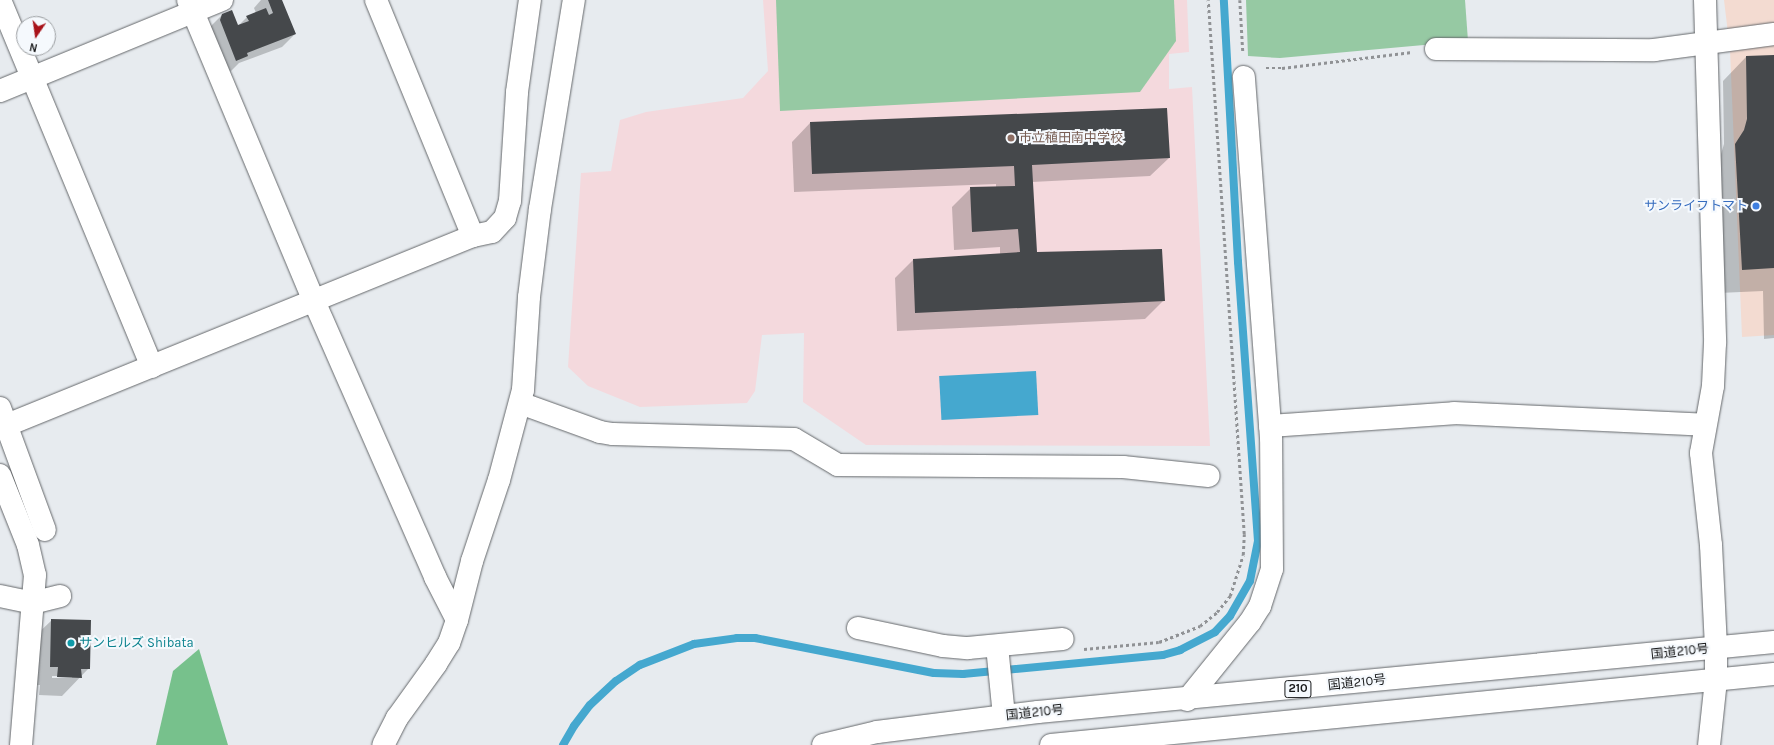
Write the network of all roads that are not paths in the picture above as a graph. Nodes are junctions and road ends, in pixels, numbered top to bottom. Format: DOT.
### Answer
graph roads {
  1 [pos="0,0"];
  2 [pos="222,0"];
  3 [pos="376,0"];
  4 [pos="530,0"];
  5 [pos="574,0"];
  6 [pos="1705,0"];
  7 [pos="191,6"];
  8 [pos="1774,34"];
  9 [pos="1708,43"];
  10 [pos="1436,49"];
  11 [pos="1249,68"];
  12 [pos="33,77"];
  13 [pos="0,91"];
  14 [pos="473,236"];
  15 [pos="314,300"];
  16 [pos="152,367"];
  17 [pos="520,403"];
  18 [pos="4,417"];
  19 [pos="1705,425"];
  20 [pos="1270,426"];
  21 [pos="0,475"];
  22 [pos="1209,476"];
  23 [pos="45,530"];
  24 [pos="0,596"];
  25 [pos="60,596"];
  26 [pos="32,603"];
  27 [pos="457,620"];
  28 [pos="858,628"];
  29 [pos="1774,642"];
  30 [pos="1071,645"];
  31 [pos="1716,648"];
  32 [pos="998,654"];
  33 [pos="1774,674"];
  34 [pos="1716,680"];
  35 [pos="1187,700"];
  36 [pos="1004,716"];
  37 [pos="1188,739"];
  38 [pos="21,745"];
  39 [pos="383,745"];
  40 [pos="823,745"];
  41 [pos="1051,745"];
  42 [pos="1709,745"];
  1 -- 12 [label="main road"];
  2 -- 7 [label="main road"];
  3 -- 14 [label="main road"];
  4 -- 14 [label="main road"];
  5 -- 17 [label="main road"];
  6 -- 9 [label="main road"];
  7 -- 12 [label="main road"];
  7 -- 15 [label="main road"];
  8 -- 9 [label="main road"];
  9 -- 10 [label="main road"];
  9 -- 19 [label="main road"];
  11 -- 20 [label="main road"];
  12 -- 13 [label="main road"];
  12 -- 16 [label="main road"];
  14 -- 15 [label="main road"];
  15 -- 16 [label="main road"];
  15 -- 27 [label="main road"];
  16 -- 18 [label="main road"];
  17 -- 22 [label="main road"];
  17 -- 27 [label="main road"];
  18 -- 23 [label="main road"];
  19 -- 20 [label="main road"];
  19 -- 31 [label="main road"];
  20 -- 35 [label="main road"];
  21 -- 26 [label="main road"];
  24 -- 26 [label="main road"];
  25 -- 26 [label="main road"];
  26 -- 38 [label="main road"];
  27 -- 39 [label="main road"];
  28 -- 32 [label="main road"];
  29 -- 31 [label="main road, 国道210号 / 210"];
  30 -- 32 [label="main road"];
  31 -- 34 [label="main road"];
  31 -- 35 [label="main road, 国道210号 / 210"];
  32 -- 36 [label="main road"];
  33 -- 34 [label="main road"];
  34 -- 37 [label="main road"];
  34 -- 42 [label="main road"];
  35 -- 36 [label="main road, 国道210号 / 210"];
  36 -- 40 [label="main road, 国道210号 / 210"];
  37 -- 41 [label="main road"];
}
